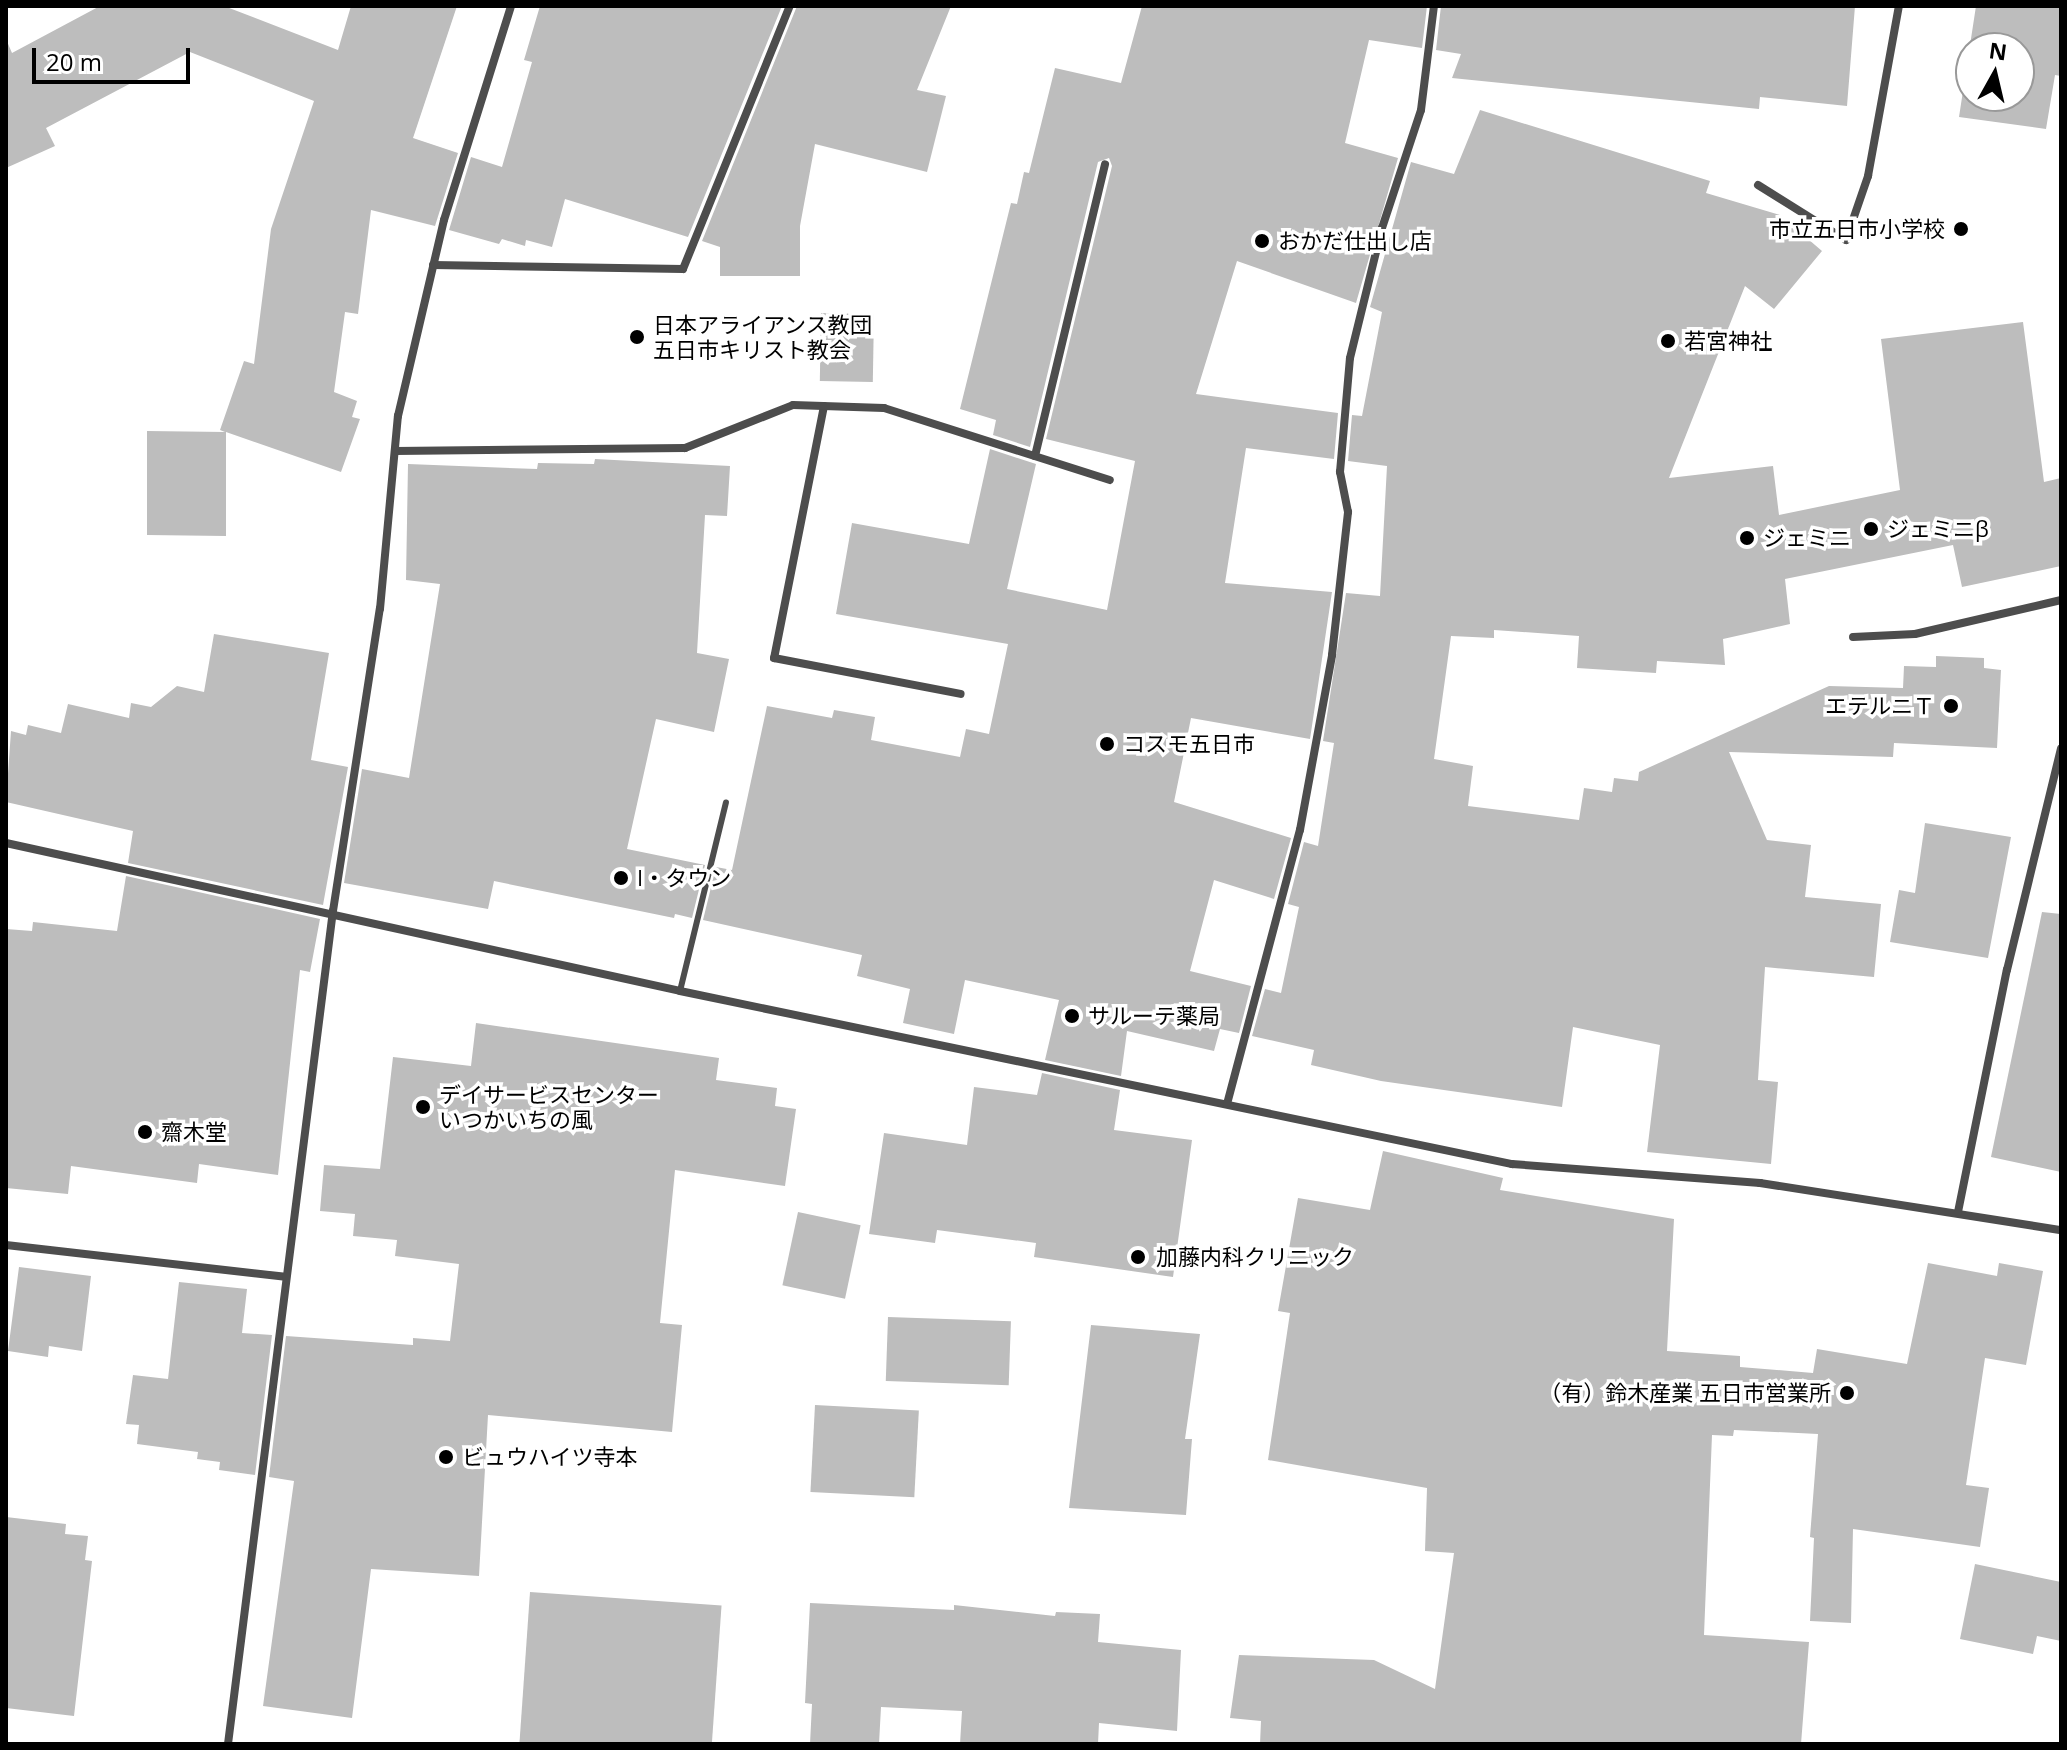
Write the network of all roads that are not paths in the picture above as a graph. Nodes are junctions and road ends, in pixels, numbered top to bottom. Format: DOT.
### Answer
graph roads {
  1 [pos="511,6"];
  2 [pos="790,6"];
  3 [pos="1434,6"];
  4 [pos="1899,6"];
  5 [pos="1105,164"];
  6 [pos="1758,185"];
  7 [pos="433,265"];
  8 [pos="824,406"];
  9 [pos="395,451"];
  10 [pos="1035,456"];
  11 [pos="1110,480"];
  12 [pos="2061,600"];
  13 [pos="1853,637"];
  14 [pos="961,694"];
  15 [pos="2061,749"];
  16 [pos="726,803"];
  17 [pos="6,843"];
  18 [pos="333,911"];
  19 [pos="680,991"];
  20 [pos="1227,1104"];
  21 [pos="1958,1212"];
  22 [pos="2061,1230"];
  23 [pos="6,1245"];
  24 [pos="285,1277"];
  25 [pos="228,1744"];
  1 -- 7 [label="street"];
  2 -- 7 [label="street"];
  3 -- 20 [label="street"];
  4 -- 6 [label="street"];
  5 -- 10 [label="street"];
  7 -- 9 [label="street"];
  8 -- 9 [label="street"];
  8 -- 10 [label="street"];
  8 -- 14 [label="street"];
  9 -- 18 [label="street"];
  10 -- 11 [label="street"];
  12 -- 13 [label="street"];
  15 -- 21 [label="street"];
  16 -- 19 [label="lane"];
  17 -- 18 [label="street"];
  18 -- 19 [label="street"];
  18 -- 24 [label="street"];
  19 -- 20 [label="street"];
  20 -- 21 [label="street"];
  21 -- 22 [label="street"];
  23 -- 24 [label="street"];
  24 -- 25 [label="street"];
}
